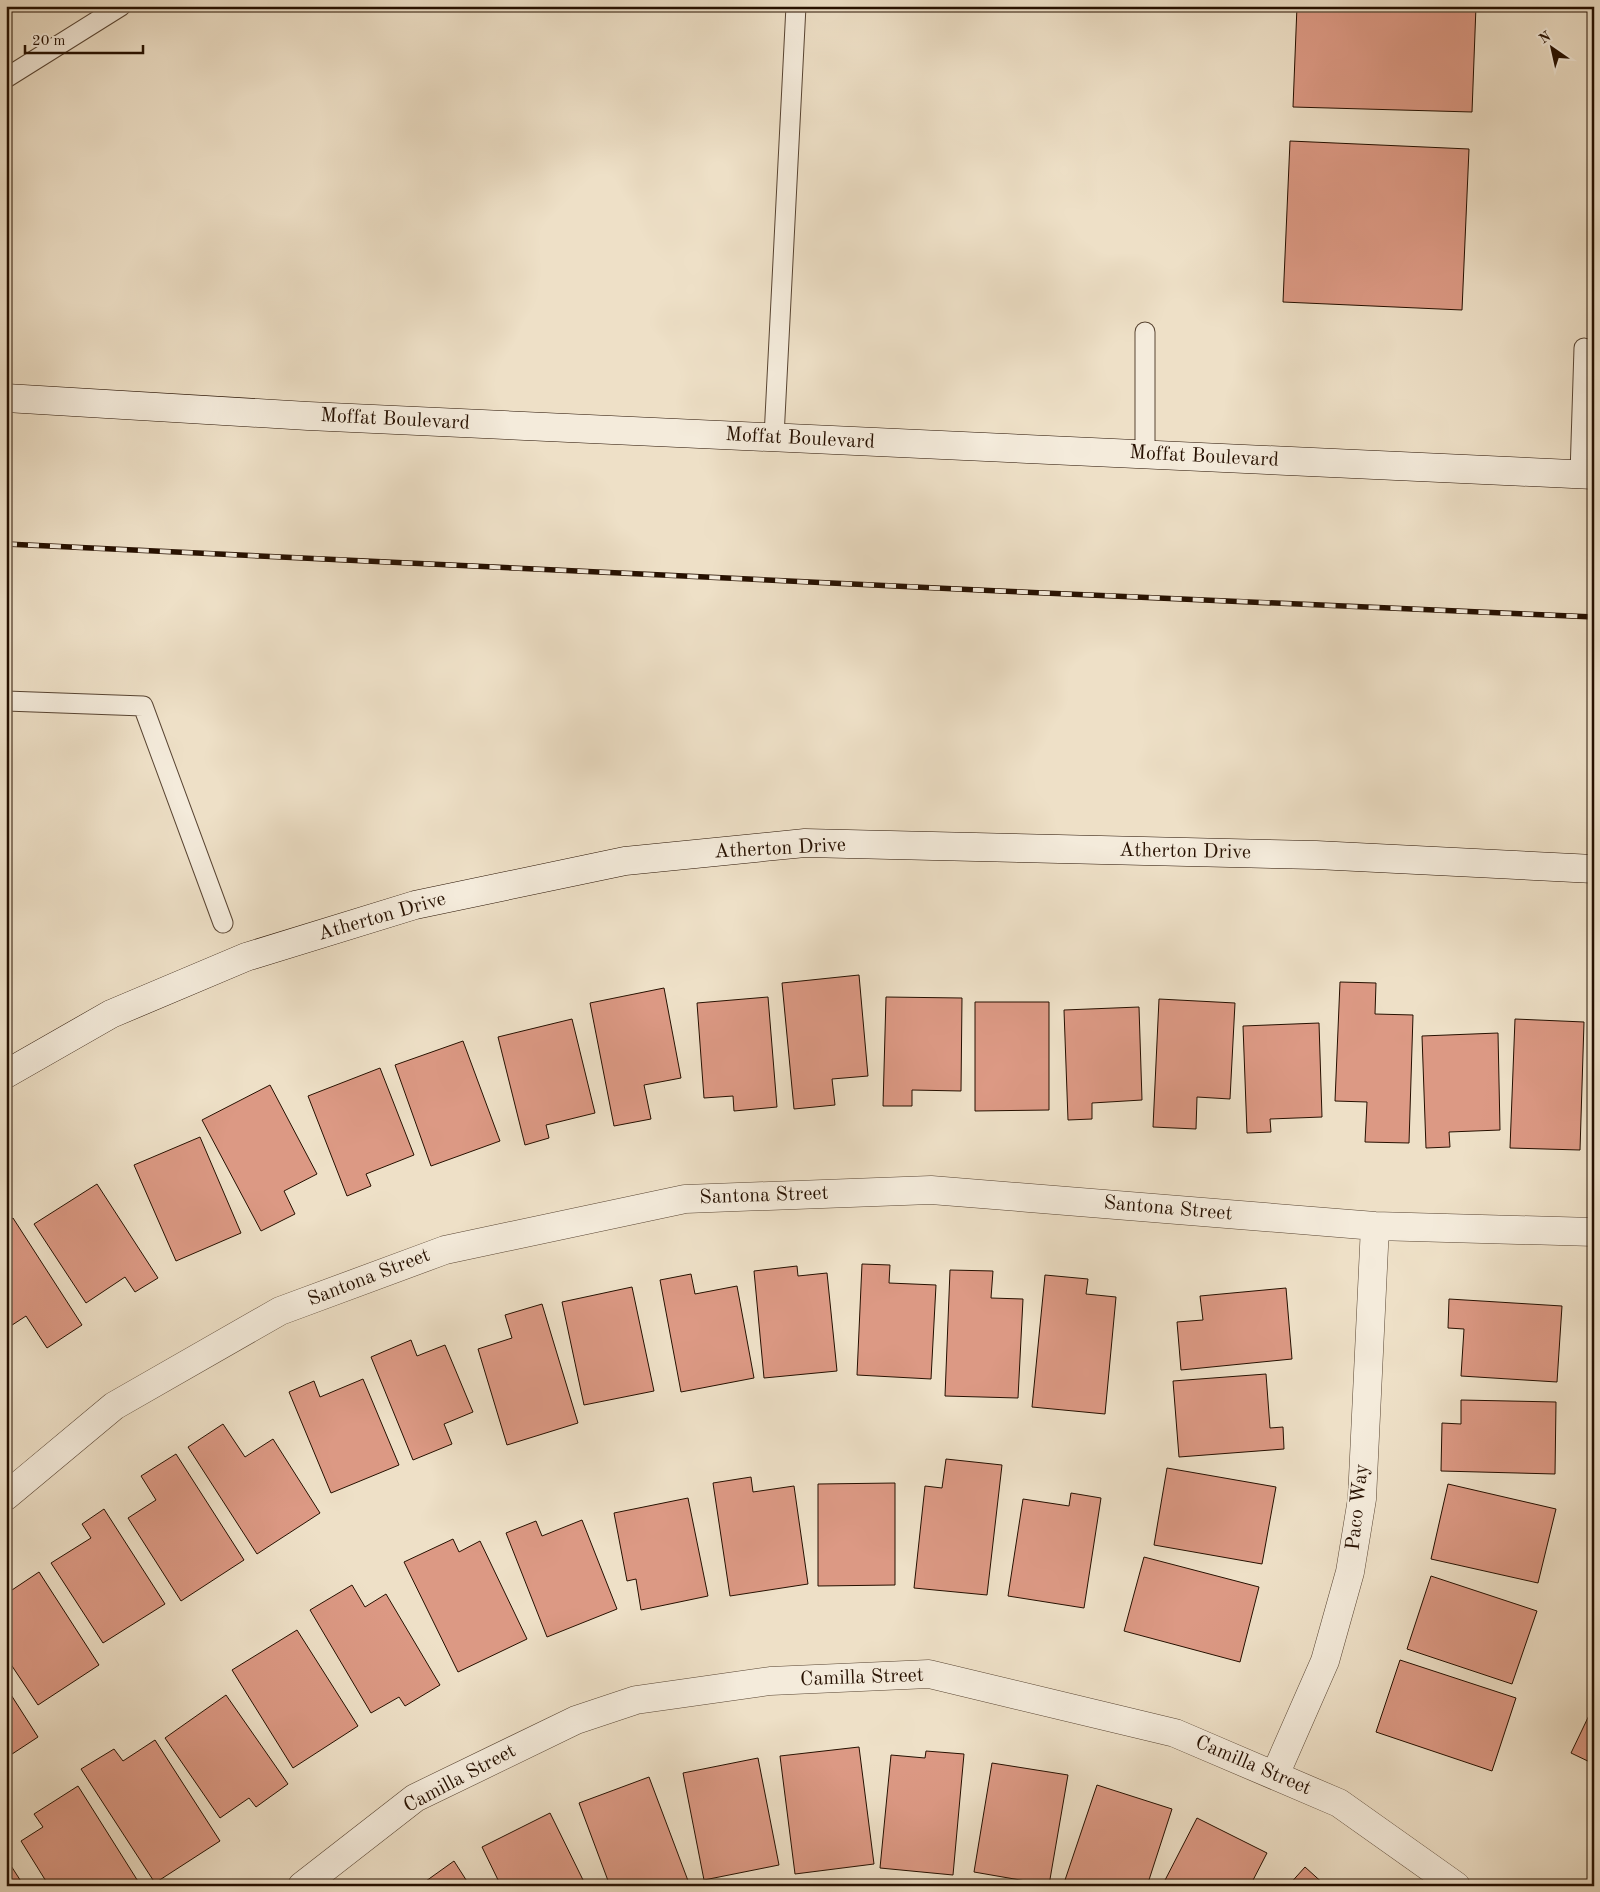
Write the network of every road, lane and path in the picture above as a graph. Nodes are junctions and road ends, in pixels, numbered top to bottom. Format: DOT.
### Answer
graph roads {
  1 [pos="121,6"];
  2 [pos="796,6"];
  3 [pos="6,78"];
  4 [pos="1145,332"];
  5 [pos="1584,348"];
  6 [pos="6,398"];
  7 [pos="774,438"];
  8 [pos="1146,455"];
  9 [pos="1587,474"];
  10 [pos="6,701"];
  11 [pos="1594,869"];
  12 [pos="223,923"];
  13 [pos="6,1074"];
  14 [pos="1375,1226"];
  15 [pos="1594,1232"];
  16 [pos="6,1496"];
  17 [pos="1275,1775"];
  18 [pos="302,1886"];
  19 [pos="1456,1886"];
  1 -- 3 [label="lane"];
  2 -- 7 [label="lane"];
  4 -- 8 [label="lane"];
  5 -- 9 [label="lane"];
  6 -- 7 [label="street, Moffat Boulevard"];
  7 -- 8 [label="street, Moffat Boulevard"];
  8 -- 9 [label="street, Moffat Boulevard"];
  10 -- 12 [label="lane"];
  11 -- 13 [label="street, Atherton Drive"];
  14 -- 15 [label="street, Santona Street"];
  14 -- 16 [label="street, Santona Street"];
  14 -- 17 [label="street, Paco Way"];
  17 -- 18 [label="street, Camilla Street"];
  17 -- 19 [label="street, Camilla Street"];
}
